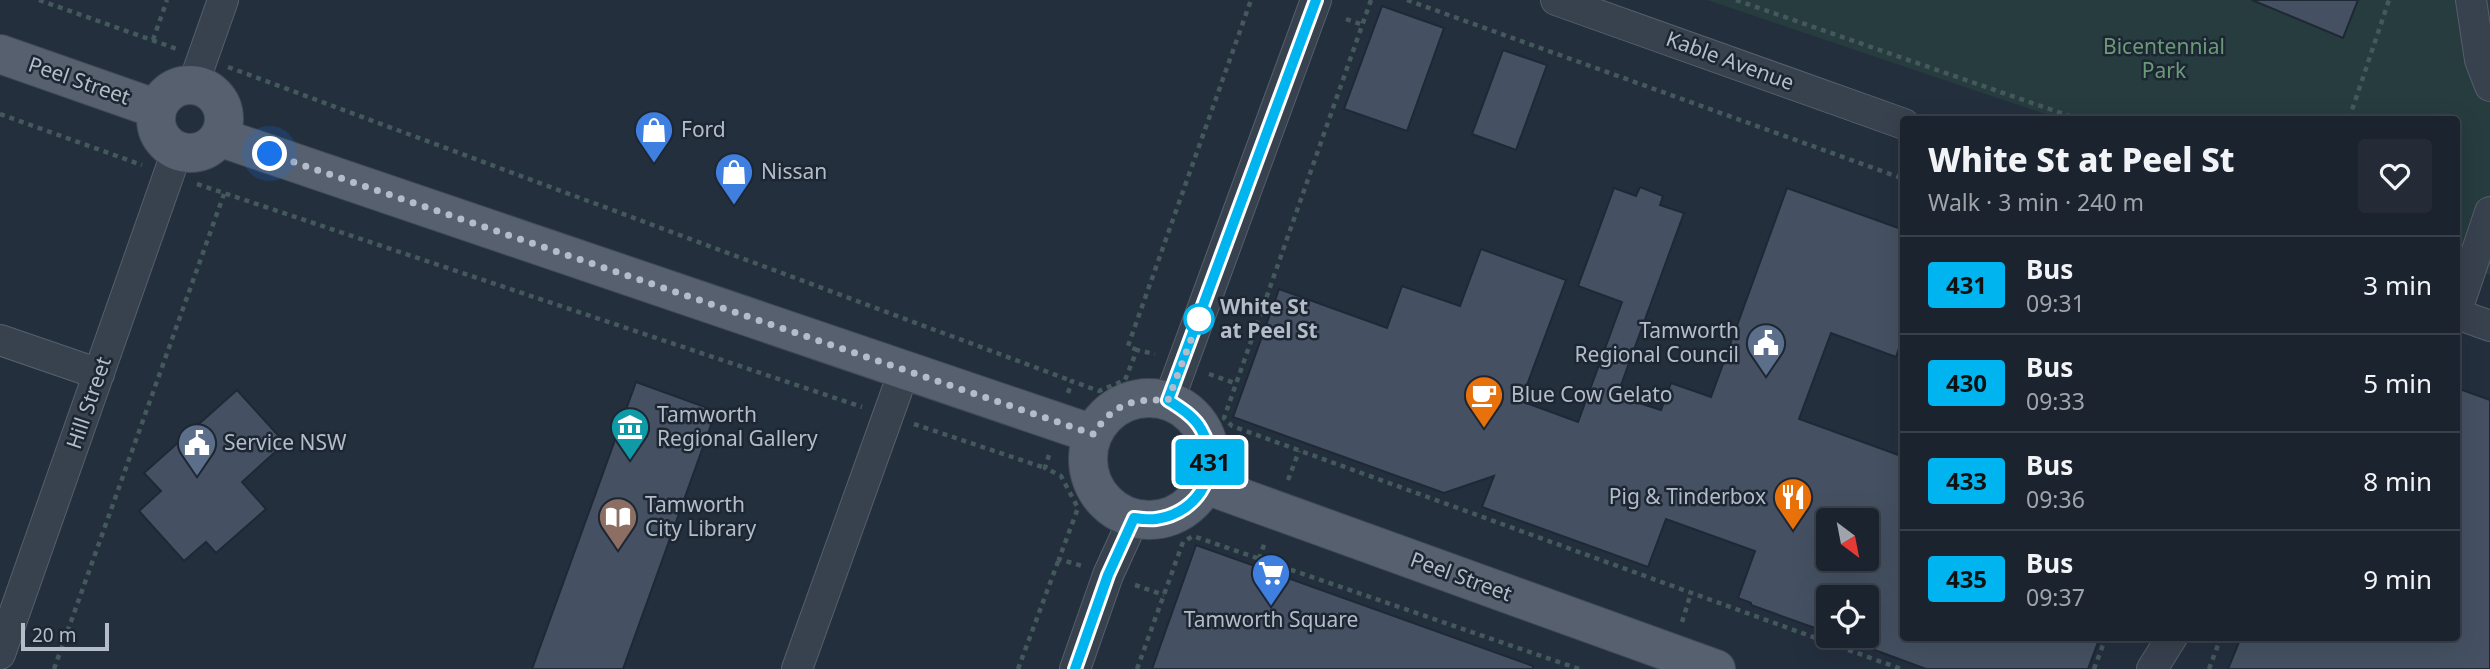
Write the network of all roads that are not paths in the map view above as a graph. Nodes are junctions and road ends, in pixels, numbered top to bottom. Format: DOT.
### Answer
graph roads {
  1 [pos="223,0"];
  2 [pos="1316,0"];
  3 [pos="1556,0"];
  4 [pos="2470,0"];
  5 [pos="0,54"];
  6 [pos="198,72"];
  7 [pos="2490,86"];
  8 [pos="157,109"];
  9 [pos="1900,123"];
  10 [pos="219,136"];
  11 [pos="173,162"];
  12 [pos="2490,212"];
  13 [pos="2460,303"];
  14 [pos="2460,313"];
  15 [pos="2490,326"];
  16 [pos="0,340"];
  17 [pos="904,372"];
  18 [pos="99,374"];
  19 [pos="1168,400"];
  20 [pos="1093,434"];
  21 [pos="1206,485"];
  22 [pos="1134,518"];
  23 [pos="8,606"];
  24 [pos="2169,641"];
  25 [pos="0,654"];
  26 [pos="797,669"];
  27 [pos="1075,669"];
  28 [pos="1716,669"];
  29 [pos="2151,669"];
  1 -- 6 [label="street"];
  2 -- 19 [label="street"];
  3 -- 9 [label="street, Kable Avenue"];
  4 -- 7 [label="street"];
  5 -- 8 [label="main road, Peel Street"];
  6 -- 8 [label="main road"];
  6 -- 10 [label="main road"];
  8 -- 11 [label="main road"];
  10 -- 11 [label="main road"];
  10 -- 17 [label="main road"];
  11 -- 18 [label="street, Hill Street"];
  12 -- 13 [label="street"];
  14 -- 15 [label="street"];
  16 -- 18 [label="street"];
  17 -- 20 [label="main road"];
  17 -- 26 [label="street"];
  18 -- 23 [label="street, Hill Street"];
  19 -- 20 [label="main road"];
  19 -- 21 [label="main road"];
  20 -- 22 [label="main road"];
  21 -- 22 [label="main road"];
  21 -- 28 [label="main road, Peel Street"];
  22 -- 27 [label="street"];
  23 -- 25 [label="street, Hill Street"];
  24 -- 29 [label="street"];
}
